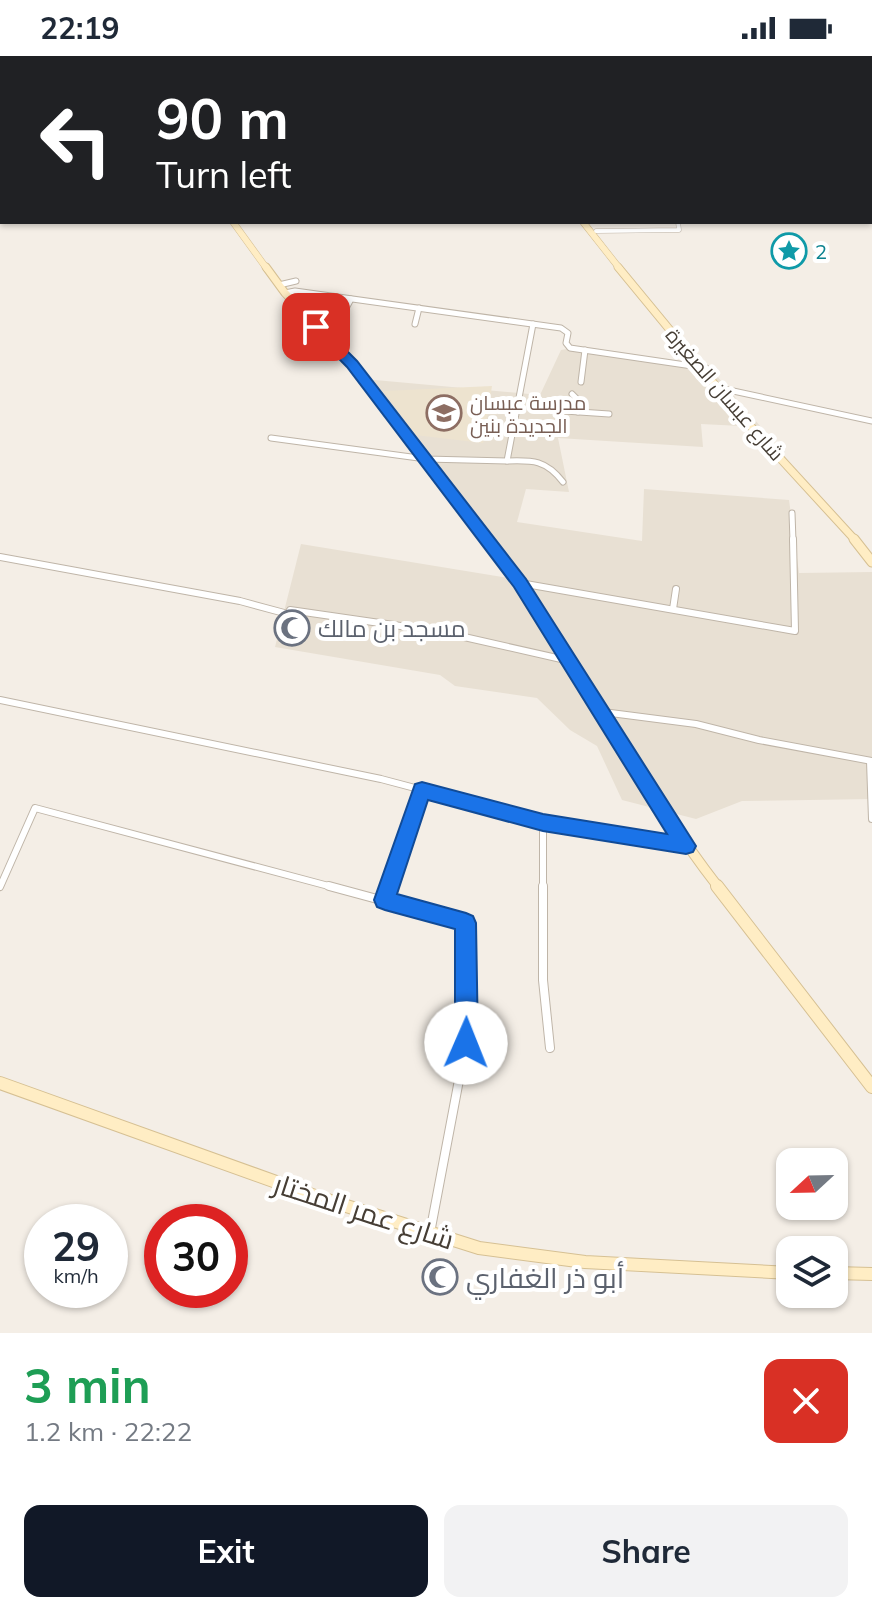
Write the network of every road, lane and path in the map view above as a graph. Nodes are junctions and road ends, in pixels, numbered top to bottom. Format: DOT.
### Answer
graph roads {
  1 [pos="234,224"];
  2 [pos="588,224"];
  3 [pos="588,224"];
  4 [pos="678,224"];
  5 [pos="596,231"];
  6 [pos="296,281"];
  7 [pos="282,289"];
  8 [pos="335,289"];
  9 [pos="331,296"];
  10 [pos="351,299"];
  11 [pos="419,308"];
  12 [pos="345,310"];
  13 [pos="415,324"];
  14 [pos="533,324"];
  15 [pos="585,350"];
  16 [pos="703,368"];
  17 [pos="581,382"];
  18 [pos="724,389"];
  19 [pos="572,394"];
  20 [pos="550,410"];
  21 [pos="578,412"];
  22 [pos="609,414"];
  23 [pos="872,421"];
  24 [pos="271,438"];
  25 [pos="426,459"];
  26 [pos="507,461"];
  27 [pos="563,482"];
  28 [pos="792,513"];
  29 [pos="872,553"];
  30 [pos="0,557"];
  31 [pos="872,562"];
  32 [pos="520,583"];
  33 [pos="676,589"];
  34 [pos="673,609"];
  35 [pos="570,661"];
  36 [pos="0,700"];
  37 [pos="603,712"];
  38 [pos="871,761"];
  39 [pos="422,790"];
  40 [pos="872,819"];
  41 [pos="543,822"];
  42 [pos="686,846"];
  43 [pos="0,887"];
  44 [pos="385,900"];
  45 [pos="550,1048"];
  46 [pos="0,1083"];
  47 [pos="872,1087"];
  48 [pos="430,1233"];
  49 [pos="776,1272"];
  50 [pos="848,1273"];
  51 [pos="872,1274"];
  1 -- 7 [label="street"];
  2 -- 5 [label="street, شارع عبسان الصغيرة"];
  3 -- 16 [label="street, شارع عبسان الصغيرة"];
  4 -- 5 [label="street"];
  5 -- 16 [label="street, شارع عبسان الصغيرة"];
  6 -- 7 [label="street"];
  7 -- 9 [label="street"];
  7 -- 25 [label="street"];
  8 -- 9 [label="street"];
  9 -- 10 [label="street"];
  10 -- 11 [label="street"];
  10 -- 12 [label="street"];
  11 -- 13 [label="street"];
  11 -- 14 [label="street"];
  14 -- 15 [label="street"];
  14 -- 26 [label="street"];
  15 -- 16 [label="street"];
  15 -- 17 [label="street"];
  16 -- 18 [label="street, شارع عبسان الصغيرة"];
  16 -- 31 [label="street, شارع عبسان الصغيرة"];
  18 -- 23 [label="street"];
  18 -- 29 [label="street, شارع عبسان الصغيرة"];
  19 -- 21 [label="street"];
  20 -- 21 [label="street"];
  21 -- 22 [label="street"];
  24 -- 25 [label="street"];
  25 -- 26 [label="street"];
  25 -- 32 [label="street"];
  26 -- 27 [label="street"];
  28 -- 34 [label="street"];
  30 -- 35 [label="street"];
  32 -- 34 [label="street"];
  32 -- 35 [label="street"];
  33 -- 34 [label="street"];
  35 -- 37 [label="street"];
  36 -- 39 [label="street"];
  37 -- 38 [label="street"];
  37 -- 42 [label="street"];
  38 -- 40 [label="street"];
  39 -- 41 [label="street"];
  39 -- 44 [label="street"];
  41 -- 42 [label="street"];
  41 -- 45 [label="street"];
  42 -- 47 [label="street"];
  43 -- 44 [label="street"];
  44 -- 48 [label="street"];
  46 -- 48 [label="street, شارع عمر المختار"];
  48 -- 49 [label="street, شارع عمر المختار"];
  50 -- 51 [label="street"];
}
